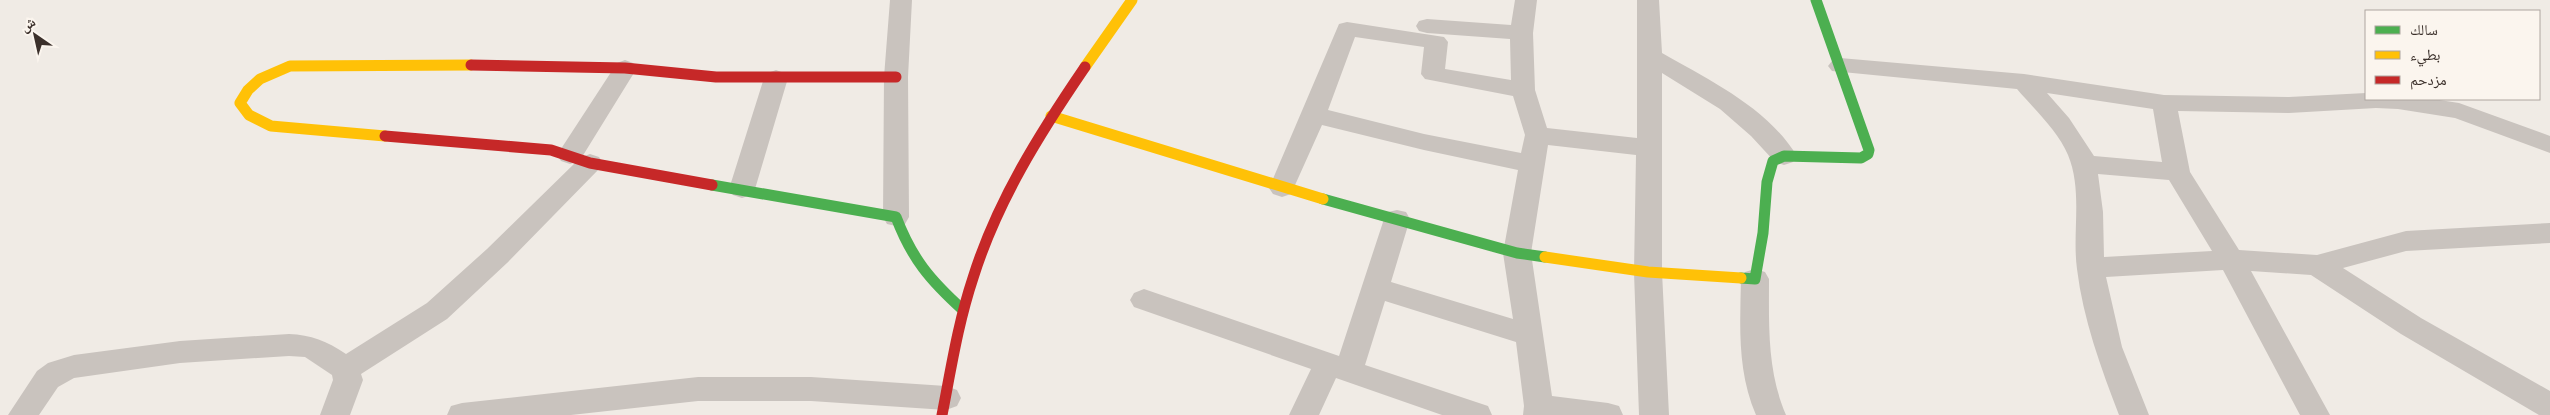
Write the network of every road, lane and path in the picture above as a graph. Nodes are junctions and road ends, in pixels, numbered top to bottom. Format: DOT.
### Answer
graph roads {
  1 [pos="900,0"];
  2 [pos="1132,0"];
  3 [pos="1526,0"];
  4 [pos="1648,0"];
  5 [pos="1816,0"];
  6 [pos="1427,26"];
  7 [pos="1521,33"];
  8 [pos="1650,56"];
  9 [pos="1840,66"];
  10 [pos="625,68"];
  11 [pos="896,76"];
  12 [pos="776,78"];
  13 [pos="2024,82"];
  14 [pos="1523,90"];
  15 [pos="2164,103"];
  16 [pos="1314,115"];
  17 [pos="1051,116"];
  18 [pos="1537,135"];
  19 [pos="2550,145"];
  20 [pos="1649,148"];
  21 [pos="1784,156"];
  22 [pos="580,159"];
  23 [pos="1532,164"];
  24 [pos="2084,164"];
  25 [pos="2177,172"];
  26 [pos="742,188"];
  27 [pos="1282,188"];
  28 [pos="896,217"];
  29 [pos="1397,219"];
  30 [pos="2550,233"];
  31 [pos="1517,253"];
  32 [pos="2231,260"];
  33 [pos="2317,265"];
  34 [pos="2090,268"];
  35 [pos="1648,272"];
  36 [pos="1755,279"];
  37 [pos="1375,288"];
  38 [pos="1144,300"];
  39 [pos="963,310"];
  40 [pos="1530,335"];
  41 [pos="1338,367"];
  42 [pos="346,369"];
  43 [pos="2550,406"];
  44 [pos="944,407"];
  45 [pos="1538,411"];
  46 [pos="23,415"];
  47 [pos="335,415"];
  48 [pos="462,415"];
  49 [pos="1304,415"];
  50 [pos="1477,415"];
  51 [pos="1608,415"];
  52 [pos="1654,415"];
  53 [pos="1771,415"];
  54 [pos="2134,415"];
  55 [pos="2315,415"];
  1 -- 11 [label="street"];
  2 -- 17 [label="street"];
  3 -- 7 [label="street"];
  4 -- 8 [label="street"];
  5 -- 9 [label="street"];
  6 -- 7 [label="street"];
  7 -- 14 [label="street"];
  8 -- 20 [label="street"];
  8 -- 21 [label="street"];
  9 -- 13 [label="street"];
  9 -- 21 [label="street"];
  10 -- 12 [label="street"];
  10 -- 22 [label="street"];
  10 -- 22 [label="street"];
  11 -- 12 [label="street"];
  11 -- 28 [label="street"];
  12 -- 26 [label="street"];
  13 -- 15 [label="street"];
  13 -- 24 [label="street"];
  14 -- 16 [label="street"];
  14 -- 18 [label="street"];
  15 -- 19 [label="street"];
  15 -- 25 [label="street"];
  16 -- 23 [label="street"];
  16 -- 27 [label="street"];
  17 -- 27 [label="street"];
  17 -- 39 [label="street"];
  18 -- 20 [label="street"];
  18 -- 23 [label="street"];
  20 -- 35 [label="street"];
  21 -- 36 [label="street"];
  22 -- 26 [label="street"];
  22 -- 42 [label="street"];
  23 -- 31 [label="street"];
  24 -- 25 [label="street"];
  24 -- 34 [label="street"];
  25 -- 32 [label="street"];
  26 -- 28 [label="street"];
  27 -- 29 [label="street"];
  28 -- 39 [label="street"];
  29 -- 31 [label="street"];
  29 -- 37 [label="street"];
  30 -- 33 [label="street"];
  31 -- 35 [label="street"];
  31 -- 40 [label="street"];
  32 -- 33 [label="street"];
  32 -- 34 [label="street"];
  32 -- 55 [label="street"];
  33 -- 43 [label="street"];
  34 -- 54 [label="street"];
  35 -- 36 [label="street"];
  35 -- 52 [label="street"];
  36 -- 53 [label="street"];
  37 -- 40 [label="street"];
  37 -- 41 [label="street"];
  38 -- 41 [label="street"];
  39 -- 44 [label="street"];
  40 -- 45 [label="street"];
  41 -- 49 [label="street"];
  41 -- 50 [label="street"];
  42 -- 46 [label="street"];
  42 -- 47 [label="street"];
  44 -- 48 [label="street"];
  45 -- 51 [label="street"];
}
